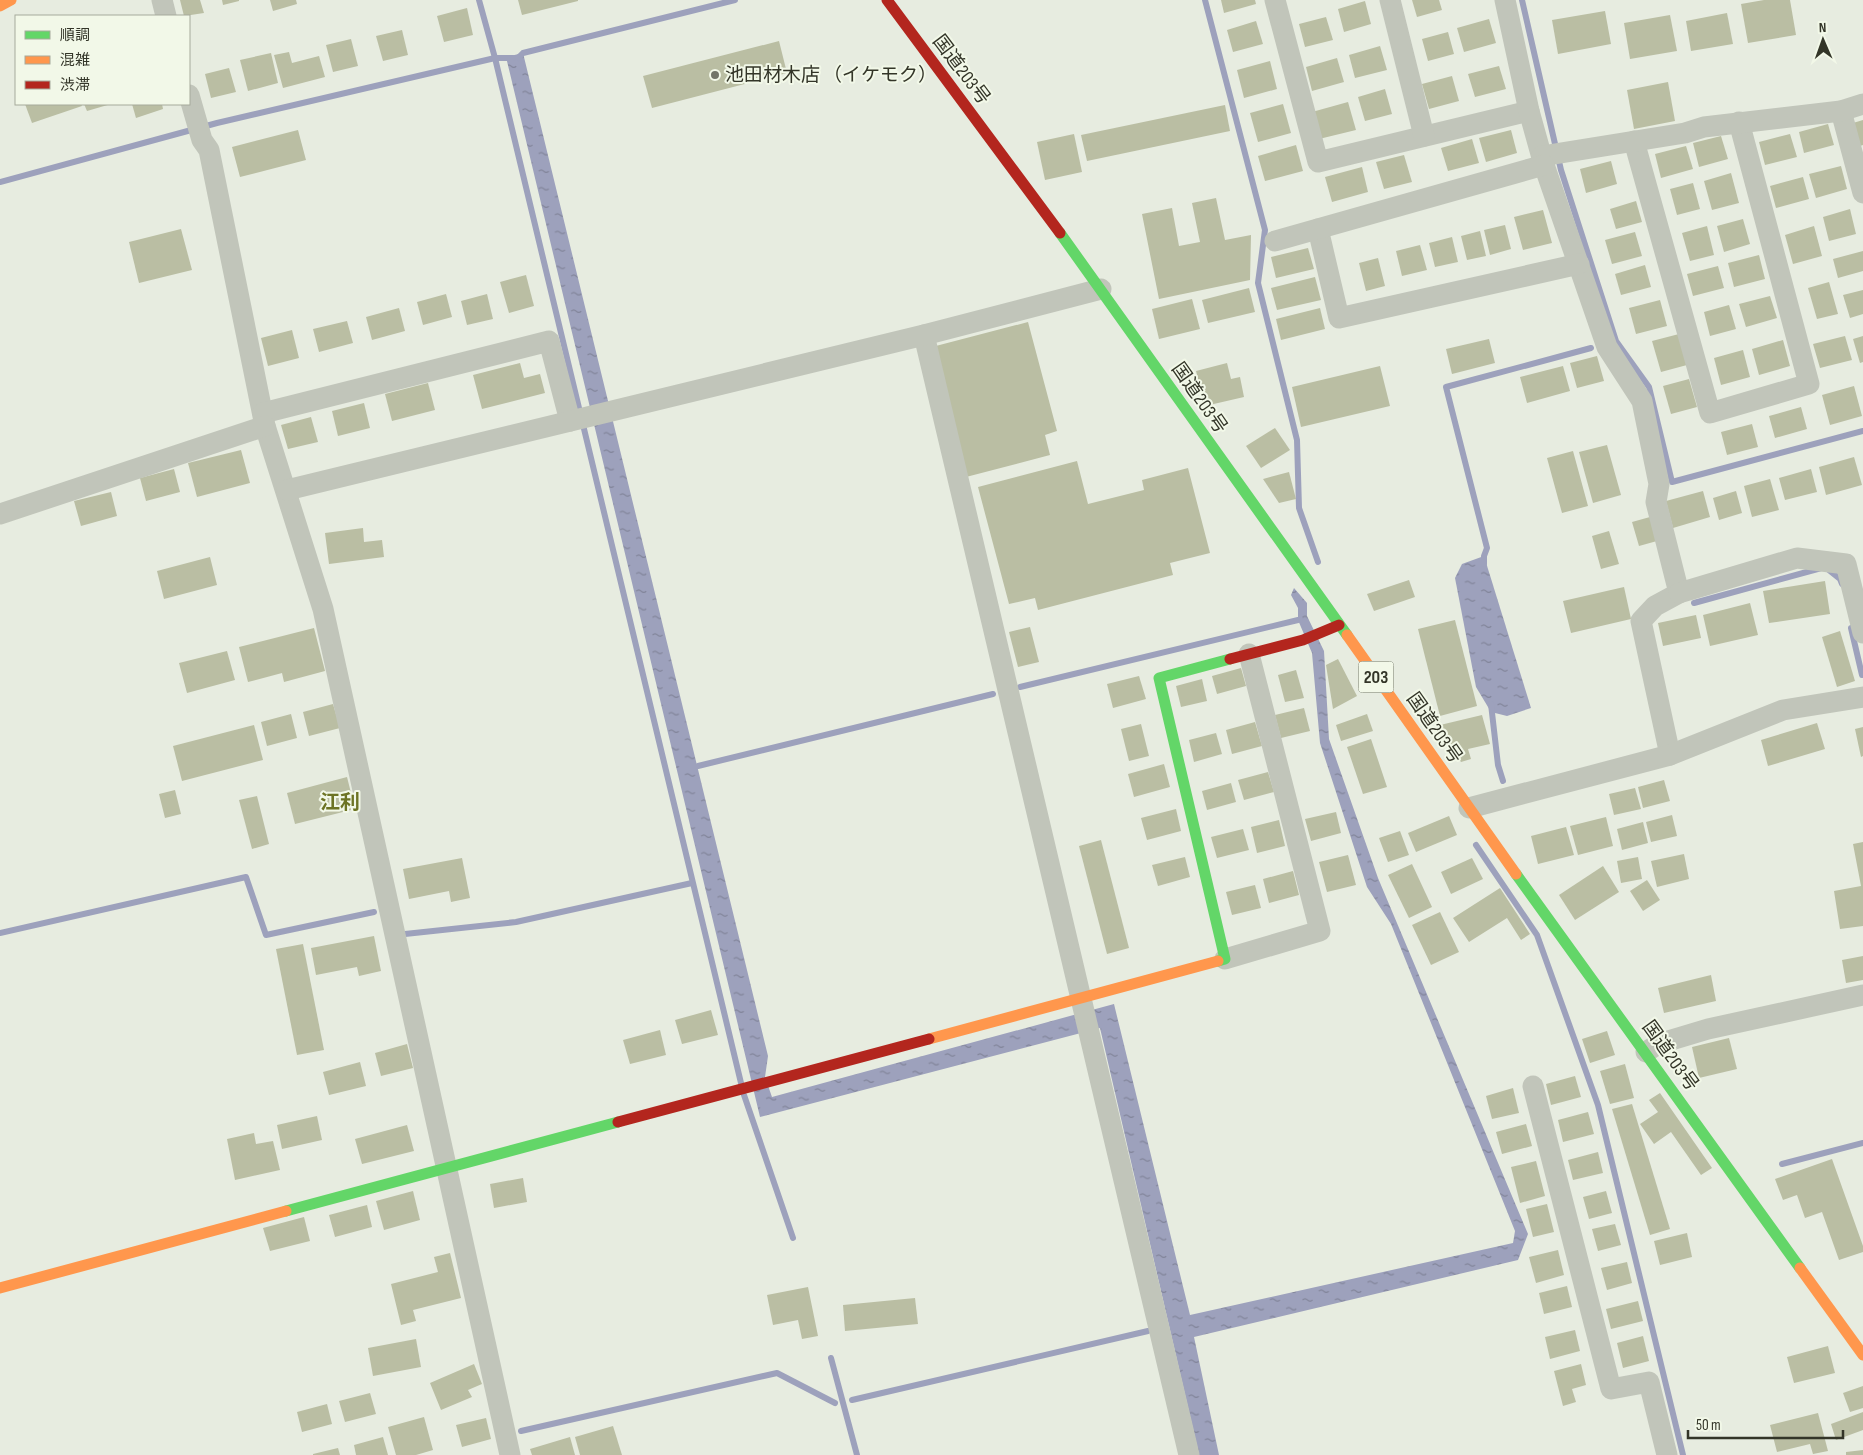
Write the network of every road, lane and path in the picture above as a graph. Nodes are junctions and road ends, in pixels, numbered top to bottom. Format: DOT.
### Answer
graph roads {
  1 [pos="11,0"];
  2 [pos="162,0"];
  3 [pos="887,0"];
  4 [pos="1275,0"];
  5 [pos="1390,0"];
  6 [pos="1505,0"];
  7 [pos="0,6"];
  8 [pos="166,15"];
  9 [pos="190,98"];
  10 [pos="1863,104"];
  11 [pos="1529,111"];
  12 [pos="1841,111"];
  13 [pos="1739,122"];
  14 [pos="1424,136"];
  15 [pos="1634,141"];
  16 [pos="1543,160"];
  17 [pos="1863,193"];
  18 [pos="1318,229"];
  19 [pos="1275,241"];
  20 [pos="1579,264"];
  21 [pos="1101,289"];
  22 [pos="924,335"];
  23 [pos="264,420"];
  24 [pos="570,421"];
  25 [pos="287,490"];
  26 [pos="0,514"];
  27 [pos="1679,592"];
  28 [pos="1339,625"];
  29 [pos="1863,633"];
  30 [pos="1249,654"];
  31 [pos="1863,697"];
  32 [pos="1670,755"];
  33 [pos="1469,808"];
  34 [pos="1225,959"];
  35 [pos="1863,995"];
  36 [pos="1082,997"];
  37 [pos="1646,1052"];
  38 [pos="1533,1086"];
  39 [pos="447,1167"];
  40 [pos="0,1288"];
  41 [pos="1863,1355"];
  42 [pos="510,1455"];
  43 [pos="1189,1455"];
  44 [pos="1666,1455"];
  1 -- 7 [label="main road"];
  2 -- 8 [label="street"];
  3 -- 21 [label="main road, 国道203号 / 203"];
  4 -- 14 [label="street"];
  5 -- 14 [label="street"];
  6 -- 11 [label="street"];
  9 -- 23 [label="street"];
  10 -- 12 [label="street"];
  11 -- 14 [label="street"];
  11 -- 16 [label="street"];
  12 -- 13 [label="street"];
  12 -- 17 [label="street"];
  13 -- 15 [label="street"];
  13 -- 15 [label="street"];
  15 -- 16 [label="street"];
  16 -- 18 [label="street"];
  16 -- 20 [label="street"];
  18 -- 19 [label="street"];
  18 -- 20 [label="street"];
  20 -- 27 [label="street"];
  21 -- 22 [label="street"];
  21 -- 28 [label="main road, 国道203号 / 203"];
  22 -- 24 [label="street"];
  22 -- 36 [label="street"];
  23 -- 24 [label="street"];
  23 -- 25 [label="street"];
  23 -- 26 [label="street"];
  24 -- 25 [label="street"];
  25 -- 39 [label="street"];
  27 -- 29 [label="street"];
  27 -- 32 [label="street"];
  28 -- 30 [label="main road"];
  28 -- 33 [label="main road, 国道203号 / 203"];
  30 -- 34 [label="main road"];
  30 -- 34 [label="street"];
  31 -- 32 [label="street"];
  32 -- 33 [label="street"];
  33 -- 37 [label="main road, 国道203号 / 203"];
  34 -- 36 [label="main road"];
  35 -- 37 [label="street"];
  36 -- 39 [label="main road"];
  36 -- 43 [label="street"];
  37 -- 41 [label="main road, 国道203号 / 203"];
  38 -- 44 [label="street"];
  39 -- 40 [label="main road"];
  39 -- 42 [label="street"];
}
